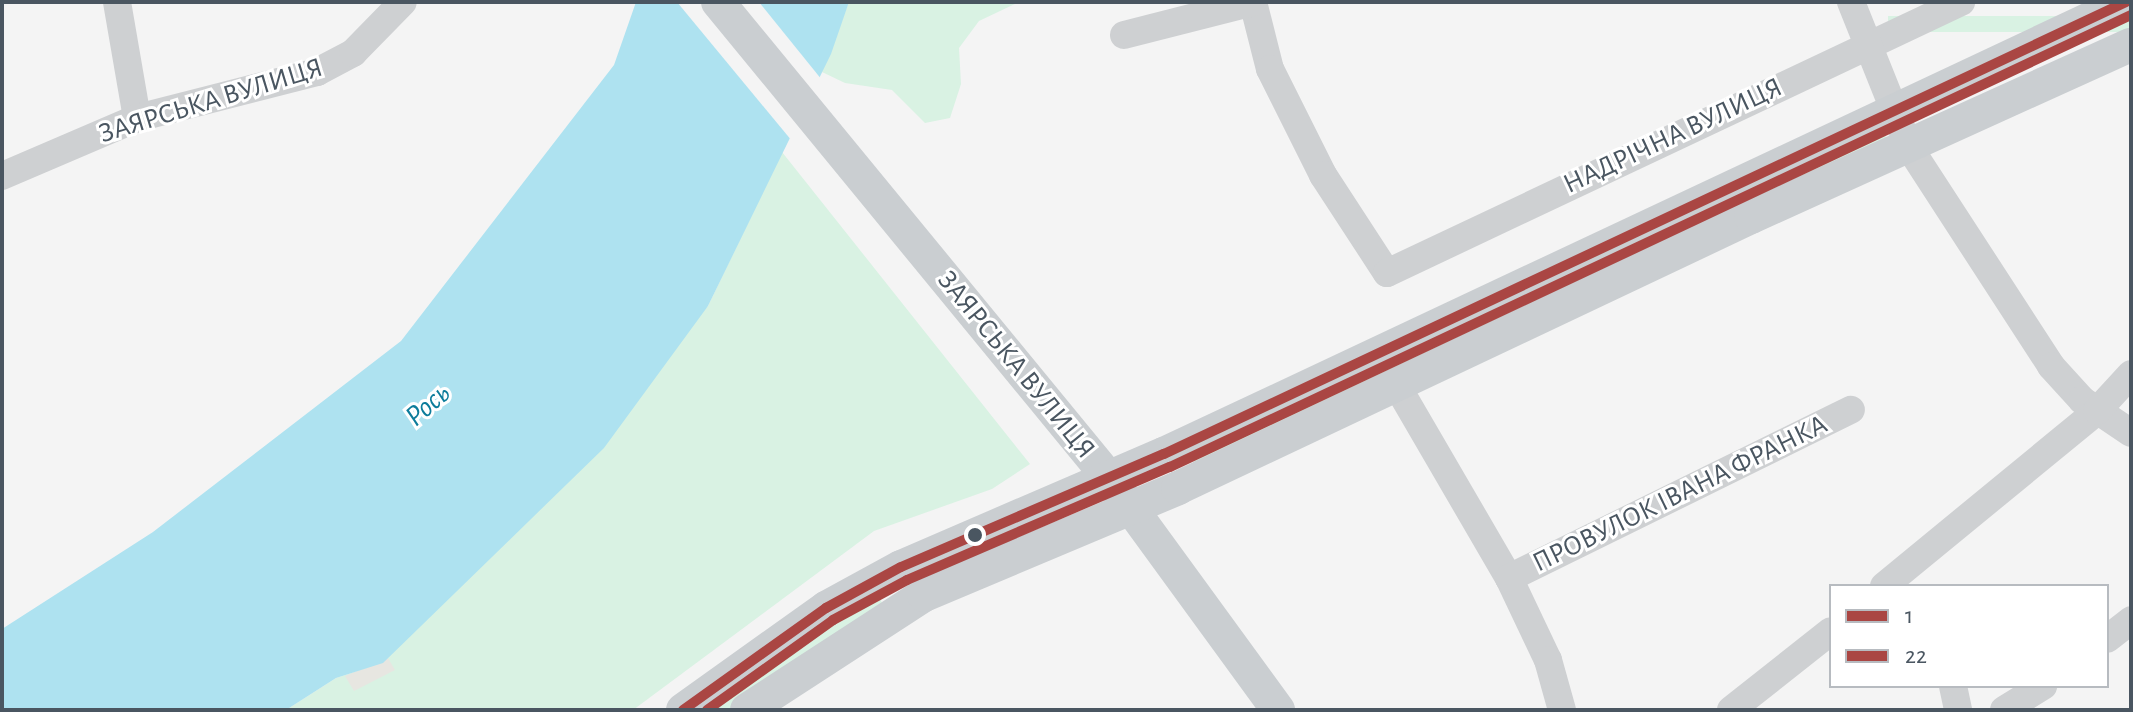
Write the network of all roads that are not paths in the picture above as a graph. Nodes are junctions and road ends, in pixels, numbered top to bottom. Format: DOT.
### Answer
graph roads {
  1 [pos="117,2"];
  2 [pos="403,2"];
  3 [pos="718,2"];
  4 [pos="1253,2"];
  5 [pos="1851,2"];
  6 [pos="1961,2"];
  7 [pos="2126,2"];
  8 [pos="1124,35"];
  9 [pos="1870,44"];
  10 [pos="2131,45"];
  11 [pos="1893,110"];
  12 [pos="137,118"];
  13 [pos="1909,147"];
  14 [pos="2,176"];
  15 [pos="2131,374"];
  16 [pos="1396,384"];
  17 [pos="1851,410"];
  18 [pos="2097,411"];
  19 [pos="2131,433"];
  20 [pos="1109,478"];
  21 [pos="1131,508"];
  22 [pos="1509,578"];
  23 [pos="1902,580"];
  24 [pos="2131,620"];
  25 [pos="1829,633"];
  26 [pos="2109,637"];
  27 [pos="1953,688"];
  28 [pos="2040,688"];
  29 [pos="683,710"];
  30 [pos="747,710"];
  31 [pos="1278,710"];
  32 [pos="1562,710"];
  33 [pos="1731,710"];
  34 [pos="1958,710"];
  35 [pos="2004,710"];
  1 -- 12 [label="street"];
  2 -- 12 [label="street, ЗАЯРСЬКА ВУЛИЦЯ"];
  3 -- 20 [label="main road, ЗАЯРСЬКА ВУЛИЦЯ"];
  4 -- 8 [label="street"];
  4 -- 9 [label="street, НАДРІЧНА ВУЛИЦЯ"];
  5 -- 9 [label="street"];
  6 -- 9 [label="street, НАДРІЧНА ВУЛИЦЯ"];
  7 -- 11 [label="main road"];
  9 -- 11 [label="street"];
  10 -- 13 [label="main road"];
  11 -- 13 [label="street"];
  11 -- 20 [label="main road"];
  12 -- 14 [label="street, ЗАЯРСЬКА ВУЛИЦЯ"];
  13 -- 16 [label="main road"];
  13 -- 18 [label="street"];
  15 -- 18 [label="street"];
  16 -- 21 [label="main road"];
  16 -- 22 [label="street, ПРОВУЛОК ІВАНА ФРАНКА"];
  17 -- 22 [label="street, ПРОВУЛОК ІВАНА ФРАНКА"];
  18 -- 19 [label="street"];
  18 -- 23 [label="street"];
  20 -- 21 [label="main road, ЗАЯРСЬКА ВУЛИЦЯ"];
  20 -- 29 [label="main road"];
  21 -- 30 [label="main road"];
  21 -- 31 [label="main road, ЗАЯРСЬКА ВУЛИЦЯ"];
  22 -- 32 [label="street, ПРОВУЛОК ІВАНА ФРАНКА"];
  24 -- 26 [label="street"];
  25 -- 33 [label="street"];
  27 -- 34 [label="street"];
  28 -- 35 [label="street"];
}
